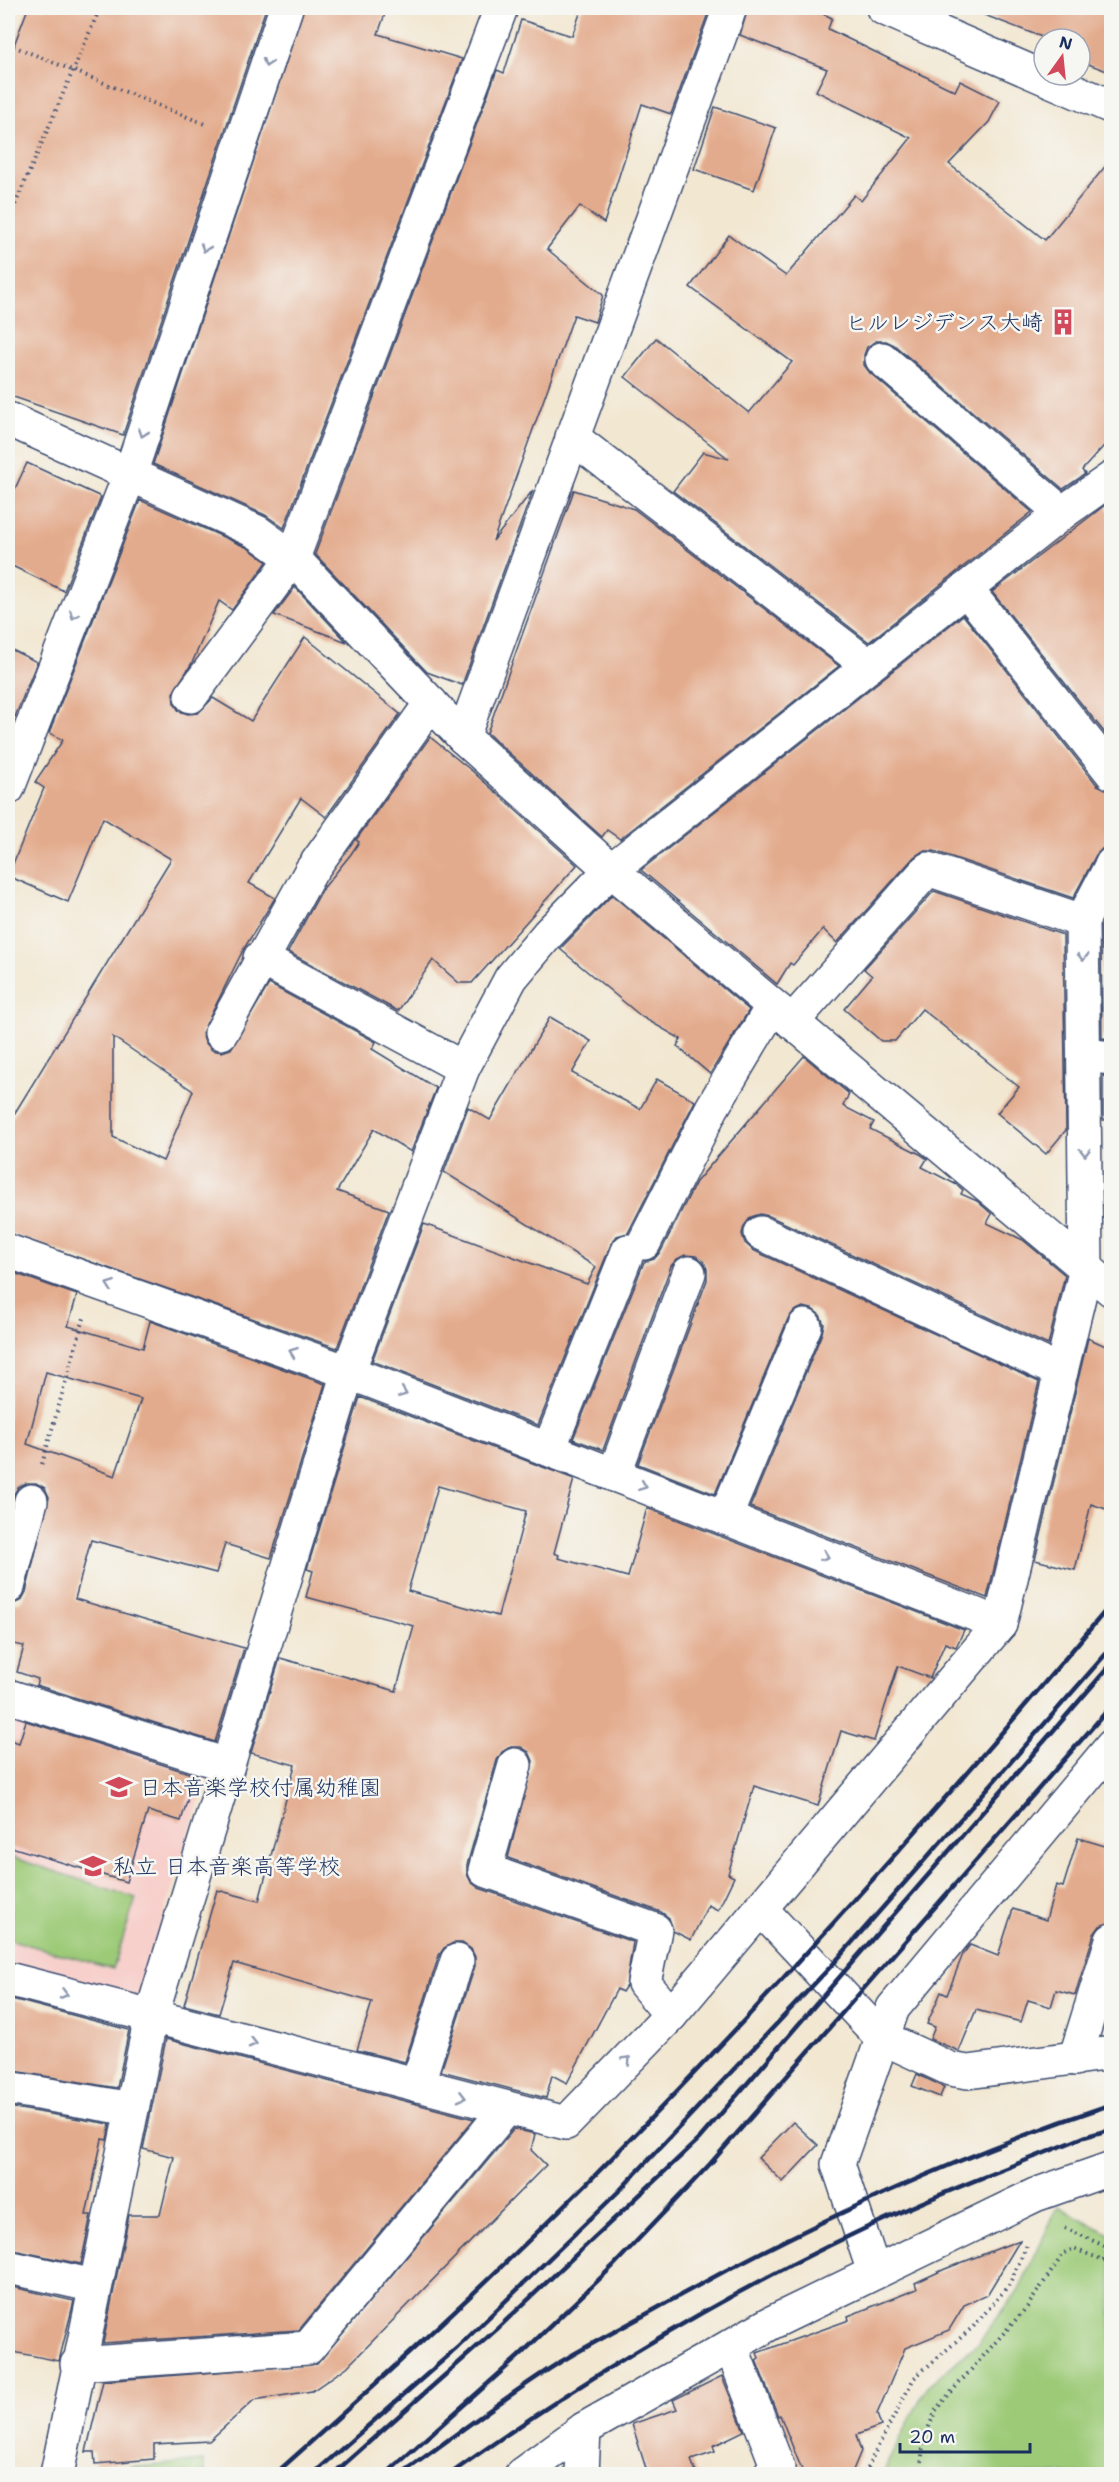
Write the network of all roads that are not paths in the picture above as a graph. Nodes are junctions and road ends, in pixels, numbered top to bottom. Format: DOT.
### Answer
graph roads {
  1 [pos="286,8"];
  2 [pos="501,8"];
  3 [pos="730,8"];
  4 [pos="883,8"];
  5 [pos="1112,107"];
  6 [pos="882,359"];
  7 [pos="8,419"];
  8 [pos="572,437"];
  9 [pos="129,474"];
  10 [pos="1112,477"];
  11 [pos="1062,513"];
  12 [pos="293,558"];
  13 [pos="966,589"];
  14 [pos="868,665"];
  15 [pos="191,696"];
  16 [pos="431,703"];
  17 [pos="463,737"];
  18 [pos="14,746"];
  19 [pos="1112,773"];
  20 [pos="8,788"];
  21 [pos="1112,864"];
  22 [pos="611,870"];
  23 [pos="1082,921"];
  24 [pos="260,958"];
  25 [pos="782,1015"];
  26 [pos="221,1033"];
  27 [pos="1098,1057"];
  28 [pos="463,1068"];
  29 [pos="761,1233"];
  30 [pos="8,1251"];
  31 [pos="1086,1268"];
  32 [pos="689,1273"];
  33 [pos="1112,1290"];
  34 [pos="805,1326"];
  35 [pos="348,1372"];
  36 [pos="1061,1372"];
  37 [pos="549,1449"];
  38 [pos="614,1474"];
  39 [pos="31,1501"];
  40 [pos="725,1518"];
  41 [pos="8,1587"];
  42 [pos="1000,1624"];
  43 [pos="8,1695"];
  44 [pos="1112,1746"];
  45 [pos="227,1764"];
  46 [pos="515,1765"];
  47 [pos="760,1908"];
  48 [pos="1112,1940"];
  49 [pos="457,1961"];
  50 [pos="8,1979"];
  51 [pos="671,2015"];
  52 [pos="151,2017"];
  53 [pos="881,2037"];
  54 [pos="1112,2053"];
  55 [pos="1075,2058"];
  56 [pos="417,2085"];
  57 [pos="8,2088"];
  58 [pos="507,2108"];
  59 [pos="132,2109"];
  60 [pos="1112,2169"];
  61 [pos="8,2267"];
  62 [pos="874,2272"];
  63 [pos="95,2286"];
  64 [pos="731,2346"];
  65 [pos="77,2364"];
  66 [pos="584,2429"];
  67 [pos="57,2475"];
  68 [pos="522,2475"];
  69 [pos="582,2475"];
  70 [pos="770,2475"];
  1 -- 9 [label="street, one-way"];
  2 -- 12 [label="street"];
  3 -- 8 [label="street"];
  4 -- 5 [label="street"];
  6 -- 11 [label="street"];
  7 -- 9 [label="street"];
  8 -- 14 [label="street"];
  8 -- 17 [label="street"];
  9 -- 12 [label="street"];
  9 -- 18 [label="street, one-way"];
  10 -- 11 [label="street"];
  11 -- 13 [label="street"];
  12 -- 15 [label="street"];
  12 -- 16 [label="street"];
  13 -- 14 [label="street"];
  13 -- 19 [label="street"];
  14 -- 22 [label="street"];
  16 -- 17 [label="street"];
  16 -- 24 [label="street"];
  17 -- 22 [label="street"];
  18 -- 20 [label="street"];
  21 -- 23 [label="street"];
  22 -- 25 [label="street"];
  22 -- 28 [label="street"];
  23 -- 25 [label="street"];
  23 -- 27 [label="street, one-way"];
  24 -- 26 [label="street"];
  24 -- 28 [label="street"];
  25 -- 31 [label="street"];
  25 -- 37 [label="street"];
  27 -- 31 [label="street, one-way"];
  28 -- 35 [label="street"];
  29 -- 36 [label="street"];
  35 -- 30 [label="street, one-way"];
  31 -- 33 [label="street"];
  31 -- 36 [label="street"];
  32 -- 38 [label="street"];
  34 -- 40 [label="street"];
  35 -- 37 [label="street, one-way"];
  35 -- 45 [label="street"];
  36 -- 42 [label="street"];
  37 -- 38 [label="street"];
  38 -- 40 [label="street, one-way"];
  39 -- 41 [label="street"];
  40 -- 42 [label="street, one-way"];
  42 -- 47 [label="street"];
  43 -- 45 [label="street"];
  44 -- 53 [label="street"];
  45 -- 52 [label="street"];
  46 -- 51 [label="street"];
  47 -- 51 [label="street"];
  47 -- 53 [label="street"];
  48 -- 55 [label="street"];
  49 -- 56 [label="street"];
  50 -- 52 [label="street, one-way"];
  58 -- 51 [label="street, one-way"];
  52 -- 56 [label="street, one-way"];
  52 -- 59 [label="street"];
  53 -- 55 [label="street"];
  53 -- 62 [label="street"];
  54 -- 55 [label="street"];
  56 -- 58 [label="street, one-way"];
  57 -- 59 [label="street"];
  58 -- 65 [label="street"];
  59 -- 63 [label="street"];
  60 -- 62 [label="street"];
  61 -- 63 [label="street"];
  62 -- 64 [label="street"];
  63 -- 65 [label="street"];
  64 -- 66 [label="street"];
  64 -- 70 [label="street"];
  65 -- 67 [label="street"];
  66 -- 68 [label="street"];
  66 -- 69 [label="street"];
}
